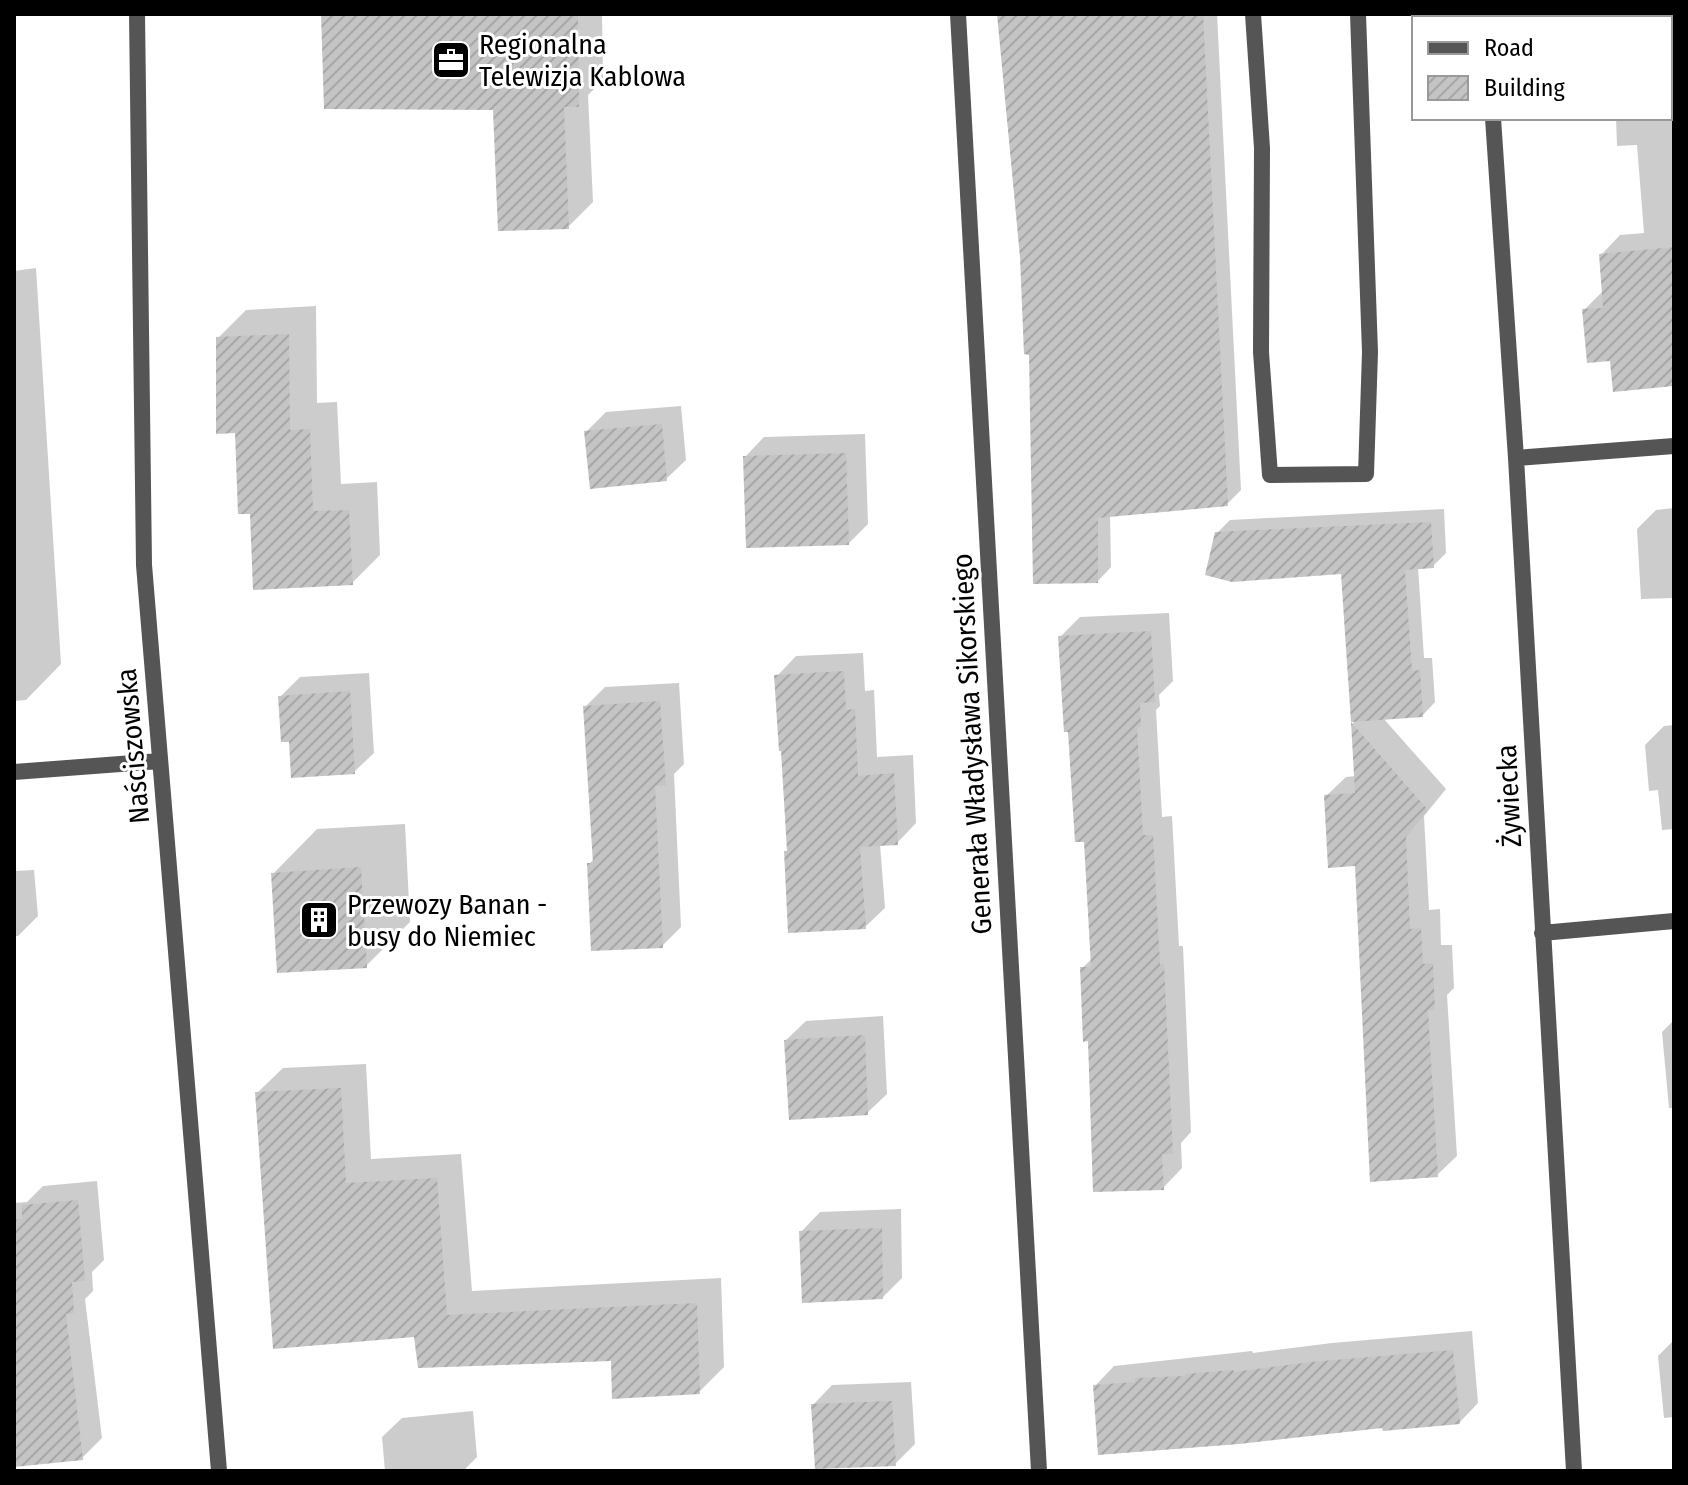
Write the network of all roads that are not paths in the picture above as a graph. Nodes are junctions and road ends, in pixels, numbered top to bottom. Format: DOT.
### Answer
graph roads {
  1 [pos="137,14"];
  2 [pos="958,14"];
  3 [pos="1253,14"];
  4 [pos="1358,14"];
  5 [pos="1493,120"];
  6 [pos="1674,446"];
  7 [pos="1516,458"];
  8 [pos="160,761"];
  9 [pos="14,772"];
  10 [pos="1674,921"];
  11 [pos="1542,933"];
  12 [pos="219,1471"];
  13 [pos="1039,1471"];
  14 [pos="1574,1471"];
  1 -- 8 [label="street, Naściszowska"];
  2 -- 13 [label="street, Generała Władysława Sikorskiego"];
  3 -- 4 [label="street"];
  5 -- 7 [label="street, Żywiecka"];
  6 -- 7 [label="street"];
  7 -- 11 [label="street, Żywiecka"];
  8 -- 9 [label="street"];
  8 -- 12 [label="street, Naściszowska"];
  10 -- 11 [label="street"];
  11 -- 14 [label="street, Żywiecka"];
}
